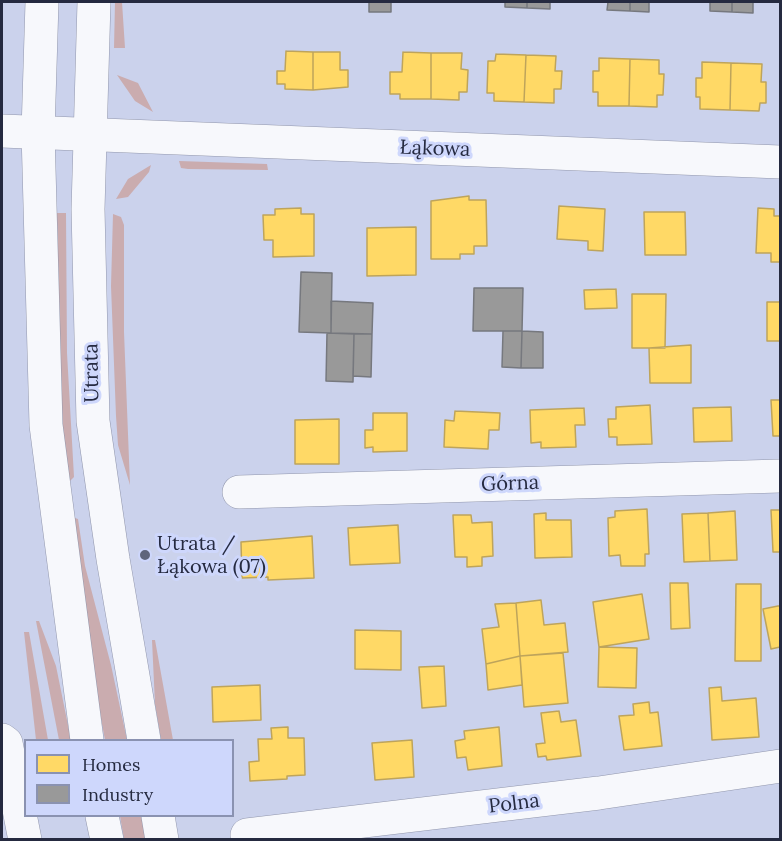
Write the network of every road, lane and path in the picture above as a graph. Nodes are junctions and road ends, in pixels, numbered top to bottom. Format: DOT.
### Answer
graph roads {
  1 [pos="42,2"];
  2 [pos="94,2"];
  3 [pos="2,131"];
  4 [pos="38,132"];
  5 [pos="90,135"];
  6 [pos="780,162"];
  7 [pos="780,476"];
  8 [pos="239,492"];
  9 [pos="87,739"];
  10 [pos="144,739"];
  11 [pos="2,740"];
  12 [pos="780,765"];
  13 [pos="102,817"];
  14 [pos="158,817"];
  15 [pos="247,835"];
  16 [pos="25,840"];
  17 [pos="107,840"];
  18 [pos="162,840"];
  1 -- 4 [label="street"];
  2 -- 5 [label="street, Utrata"];
  3 -- 4 [label="street, Łąkowa"];
  4 -- 5 [label="street, Łąkowa"];
  4 -- 9 [label="street"];
  5 -- 6 [label="street, Łąkowa"];
  5 -- 10 [label="street, Utrata"];
  7 -- 8 [label="street, Górna"];
  11 -- 16 [label="street"];
  12 -- 15 [label="street, Polna"];
  13 -- 17 [label="street"];
  14 -- 18 [label="street"];
}
